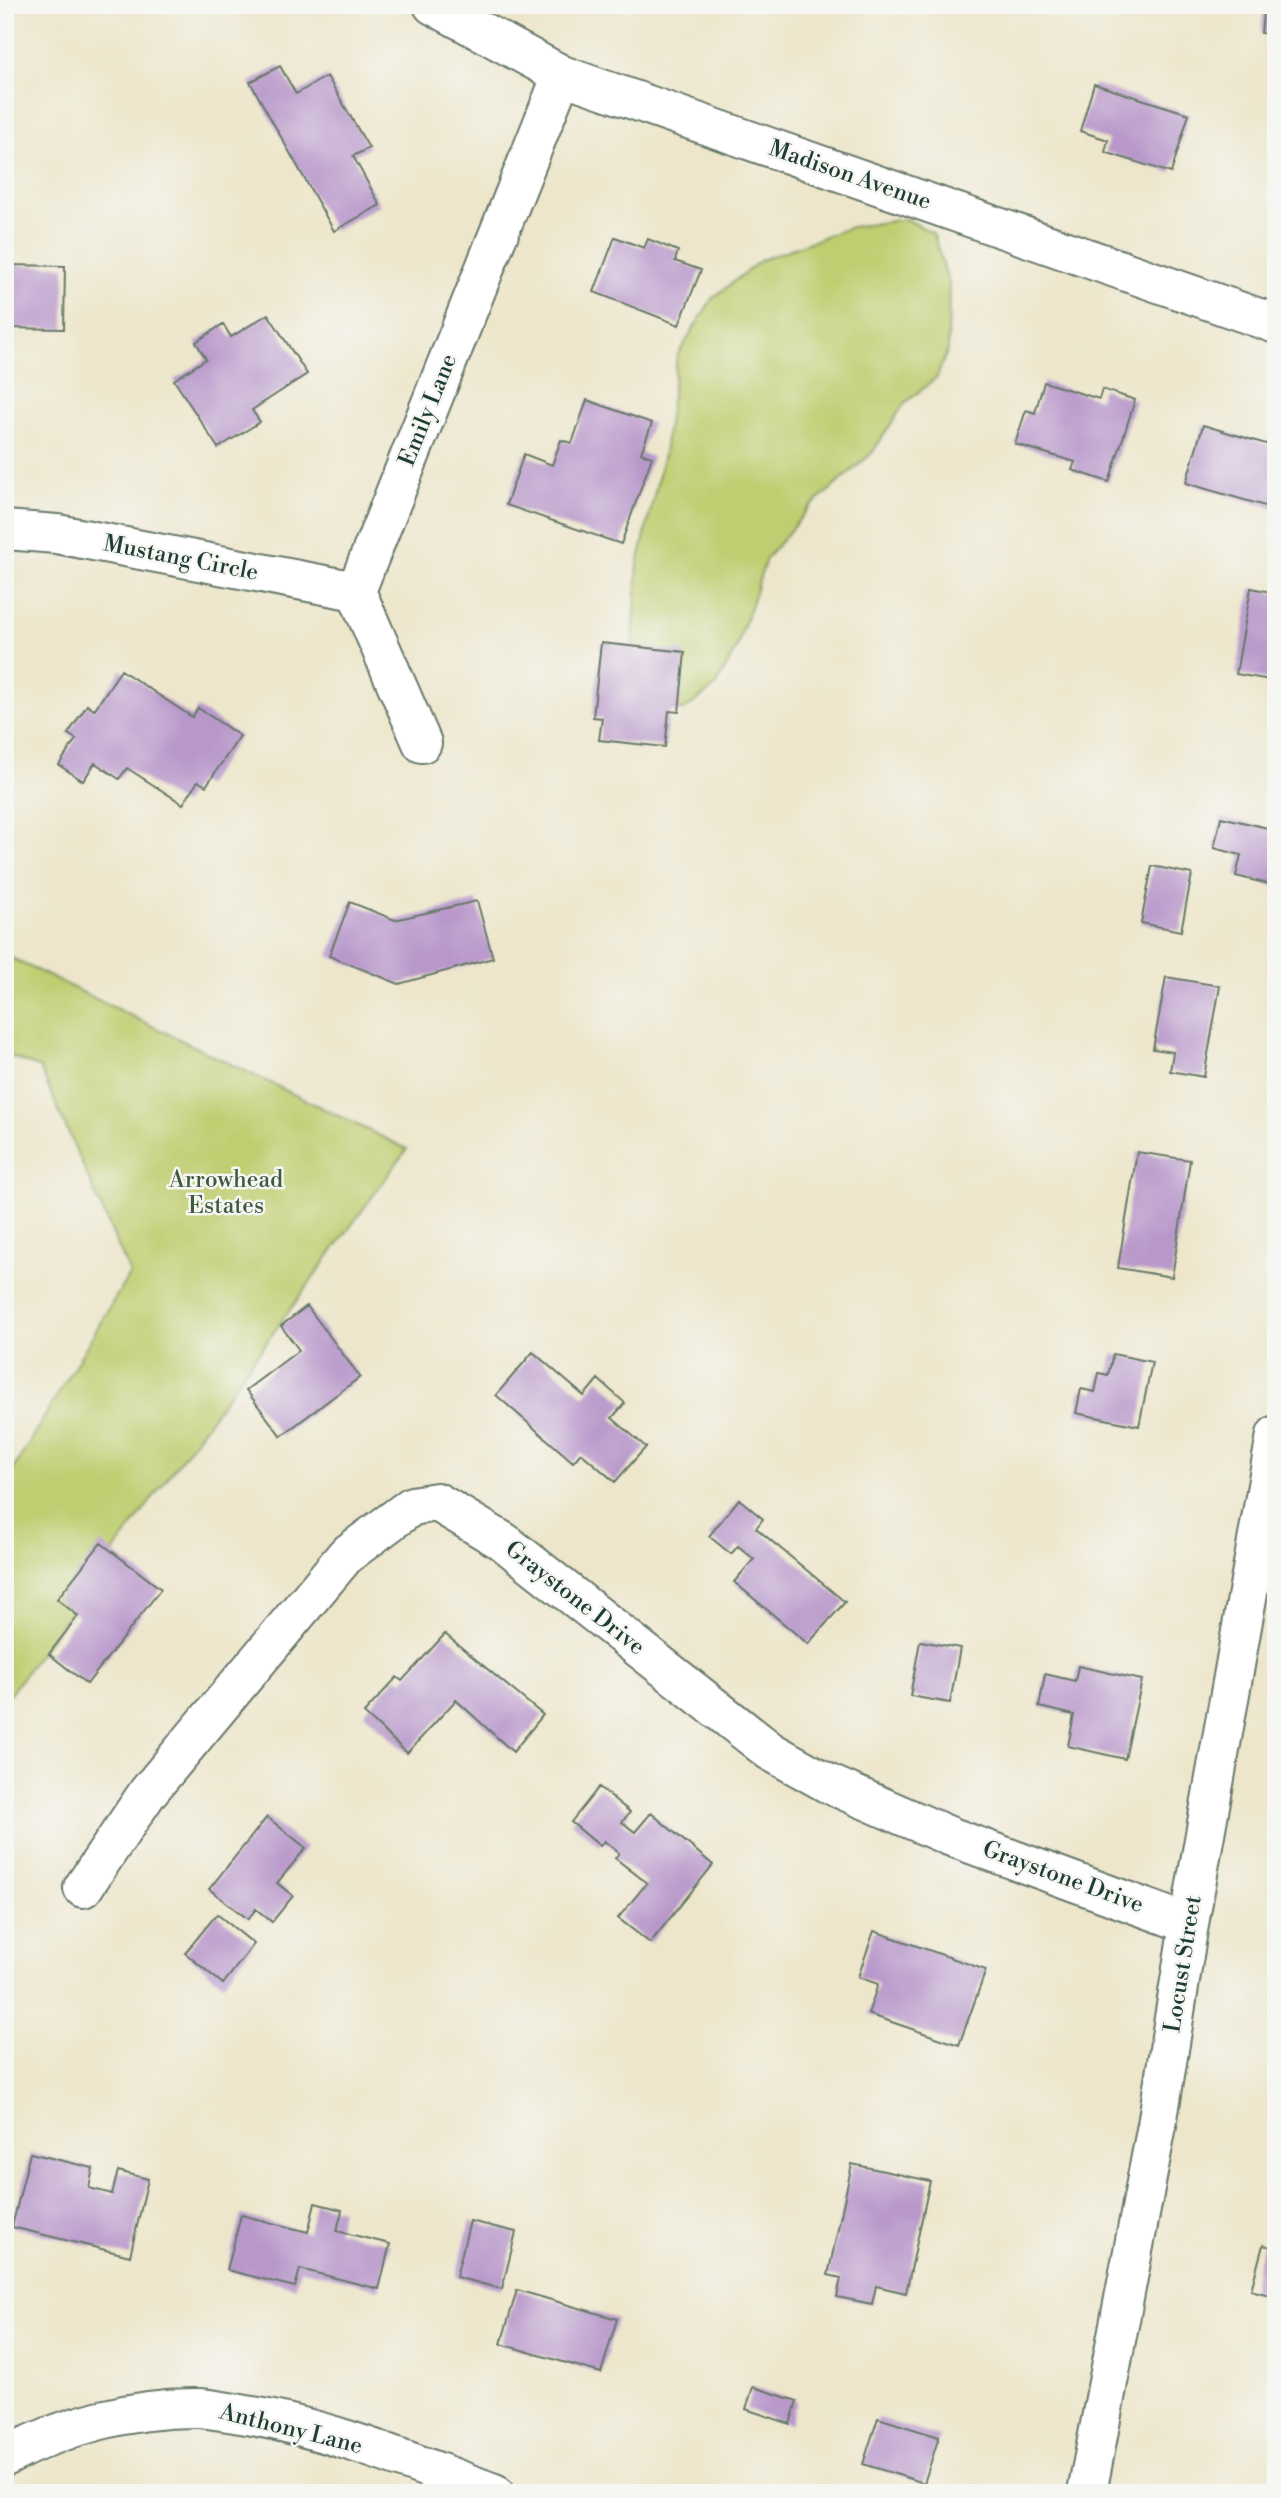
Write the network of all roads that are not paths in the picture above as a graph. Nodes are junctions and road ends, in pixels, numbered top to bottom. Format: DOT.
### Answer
graph roads {
  1 [pos="433,5"];
  2 [pos="562,75"];
  3 [pos="1276,324"];
  4 [pos="5,530"];
  5 [pos="356,591"];
  6 [pos="422,743"];
  7 [pos="1276,1435"];
  8 [pos="83,1888"];
  9 [pos="1189,1924"];
  10 [pos="5,2457"];
  11 [pos="494,2493"];
  12 [pos="1087,2493"];
  1 -- 2 [label="street, Madison Avenue"];
  2 -- 3 [label="street, Madison Avenue"];
  2 -- 5 [label="street, Emily Lane"];
  4 -- 5 [label="street, Mustang Circle"];
  5 -- 6 [label="street"];
  7 -- 9 [label="street, Locust Street"];
  8 -- 9 [label="street, Graystone Drive"];
  9 -- 12 [label="street, Locust Street"];
  10 -- 11 [label="street, Anthony Lane"];
}
